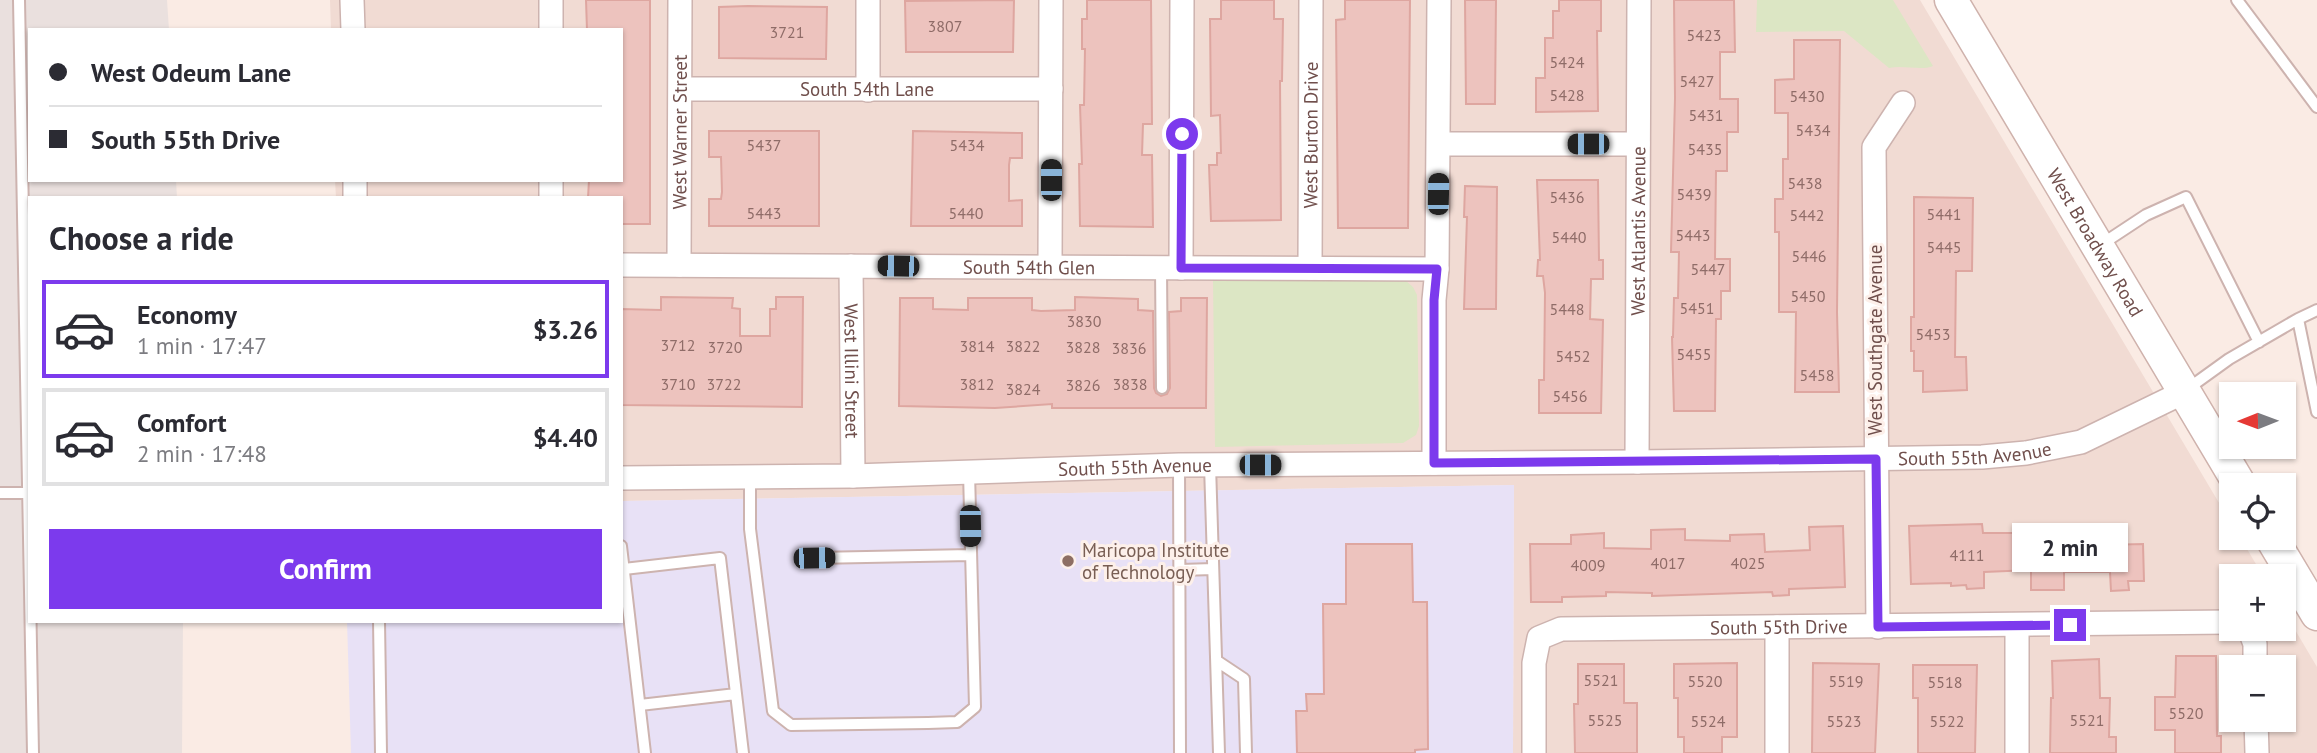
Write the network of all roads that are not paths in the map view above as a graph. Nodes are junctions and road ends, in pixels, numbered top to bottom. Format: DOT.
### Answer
graph roads {
  1 [pos="19,0"];
  2 [pos="352,0"];
  3 [pos="551,0"];
  4 [pos="680,0"];
  5 [pos="868,0"];
  6 [pos="1051,0"];
  7 [pos="1182,0"];
  8 [pos="1311,0"];
  9 [pos="1439,0"];
  10 [pos="1639,0"];
  11 [pos="1951,0"];
  12 [pos="2237,0"];
  13 [pos="353,28"];
  14 [pos="551,28"];
  15 [pos="681,89"];
  16 [pos="1051,89"];
  17 [pos="868,90"];
  18 [pos="1903,103"];
  19 [pos="2317,107"];
  20 [pos="1439,144"];
  21 [pos="1638,144"];
  22 [pos="2098,247"];
  23 [pos="623,265"];
  24 [pos="679,265"];
  25 [pos="851,265"];
  26 [pos="1050,267"];
  27 [pos="1171,268"];
  28 [pos="1310,268"];
  29 [pos="1437,269"];
  30 [pos="2317,310"];
  31 [pos="2298,319"];
  32 [pos="2259,342"];
  33 [pos="1162,388"];
  34 [pos="2184,392"];
  35 [pos="2317,412"];
  36 [pos="1876,459"];
  37 [pos="1637,462"];
  38 [pos="1434,463"];
  39 [pos="1210,465"];
  40 [pos="1179,466"];
  41 [pos="969,472"];
  42 [pos="2233,473"];
  43 [pos="853,476"];
  44 [pos="750,477"];
  45 [pos="623,478"];
  46 [pos="27,493"];
  47 [pos="0,494"];
  48 [pos="28,536"];
  49 [pos="2279,550"];
  50 [pos="971,555"];
  51 [pos="814,558"];
  52 [pos="623,561"];
  53 [pos="624,569"];
  54 [pos="1213,569"];
  55 [pos="1180,570"];
  56 [pos="2317,614"];
  57 [pos="2219,622"];
  58 [pos="30,623"];
  59 [pos="379,623"];
  60 [pos="2017,626"];
  61 [pos="1777,627"];
  62 [pos="1878,627"];
  63 [pos="1217,661"];
  64 [pos="736,694"];
  65 [pos="640,705"];
  66 [pos="2256,732"];
  67 [pos="33,753"];
  68 [pos="381,753"];
  69 [pos="646,753"];
  70 [pos="743,753"];
  71 [pos="1180,753"];
  72 [pos="1219,753"];
  73 [pos="1246,753"];
  74 [pos="1534,753"];
  75 [pos="1777,753"];
  76 [pos="2017,753"];
  77 [pos="2257,753"];
  1 -- 46 [label="lane"];
  2 -- 13 [label="street"];
  3 -- 14 [label="street"];
  4 -- 15 [label="street, West Warner Street"];
  5 -- 17 [label="street"];
  6 -- 16 [label="street"];
  7 -- 27 [label="street"];
  8 -- 28 [label="street, West Burton Drive"];
  9 -- 20 [label="street"];
  10 -- 21 [label="street, West Atlantis Avenue"];
  11 -- 22 [label="main road, West Broadway Road"];
  12 -- 19 [label="lane"];
  15 -- 17 [label="street, South 54th Lane"];
  15 -- 24 [label="street, West Warner Street"];
  16 -- 17 [label="street, South 54th Lane"];
  16 -- 26 [label="street"];
  18 -- 36 [label="street, West Southgate Avenue"];
  20 -- 21 [label="street"];
  20 -- 29 [label="street"];
  21 -- 37 [label="street, West Atlantis Avenue"];
  22 -- 32 [label="lane"];
  22 -- 34 [label="main road, West Broadway Road"];
  23 -- 24 [label="street, South 54th Glen"];
  24 -- 25 [label="street, South 54th Glen"];
  25 -- 26 [label="street, South 54th Glen"];
  25 -- 43 [label="street, West Illini Street"];
  26 -- 27 [label="street, South 54th Glen"];
  27 -- 28 [label="street, South 54th Glen"];
  27 -- 33 [label="lane"];
  28 -- 29 [label="street, South 54th Glen"];
  29 -- 38 [label="street"];
  30 -- 31 [label="lane"];
  31 -- 32 [label="lane"];
  31 -- 35 [label="lane"];
  32 -- 34 [label="lane"];
  34 -- 36 [label="street, South 55th Avenue"];
  34 -- 42 [label="main road, West Broadway Road"];
  36 -- 37 [label="street, South 55th Avenue"];
  36 -- 62 [label="street, West Southgate Avenue"];
  37 -- 38 [label="street, South 55th Avenue"];
  38 -- 39 [label="street, South 55th Avenue"];
  39 -- 40 [label="street, South 55th Avenue"];
  39 -- 54 [label="lane"];
  40 -- 41 [label="street, South 55th Avenue"];
  40 -- 55 [label="lane"];
  41 -- 43 [label="street, South 55th Avenue"];
  41 -- 50 [label="lane"];
  43 -- 44 [label="street, South 55th Avenue"];
  44 -- 45 [label="street, South 55th Avenue"];
  44 -- 50 [label="lane"];
  46 -- 47 [label="lane"];
  46 -- 48 [label="lane"];
  49 -- 56 [label="main road"];
  50 -- 51 [label="lane"];
  52 -- 53 [label="lane"];
  53 -- 64 [label="lane"];
  53 -- 65 [label="lane"];
  54 -- 55 [label="lane"];
  54 -- 63 [label="lane"];
  55 -- 71 [label="lane"];
  57 -- 60 [label="street, South 55th Drive"];
  58 -- 67 [label="lane"];
  59 -- 68 [label="lane"];
  60 -- 62 [label="street, South 55th Drive"];
  60 -- 76 [label="street"];
  61 -- 62 [label="street, South 55th Drive"];
  61 -- 74 [label="street, South 55th Drive"];
  61 -- 75 [label="street"];
  63 -- 72 [label="lane"];
  63 -- 73 [label="lane"];
  64 -- 65 [label="lane"];
  64 -- 70 [label="lane"];
  65 -- 69 [label="lane"];
  66 -- 77 [label="street"];
}
